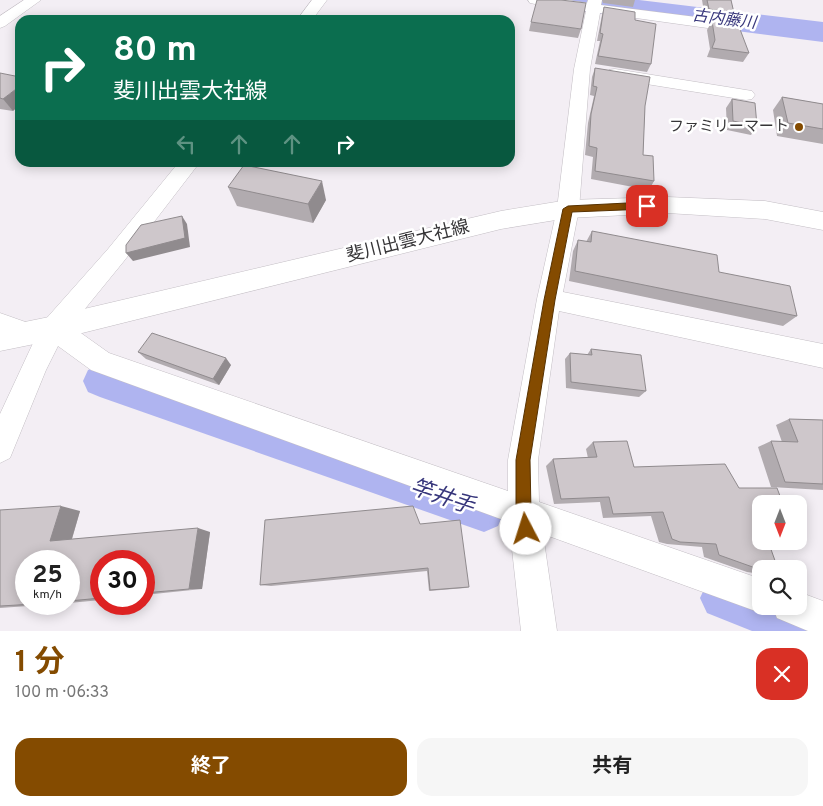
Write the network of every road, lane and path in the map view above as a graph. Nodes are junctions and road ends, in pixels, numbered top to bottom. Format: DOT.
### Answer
graph roads {
  1 [pos="34,0"];
  2 [pos="320,0"];
  3 [pos="535,0"];
  4 [pos="595,4"];
  5 [pos="308,15"];
  6 [pos="0,23"];
  7 [pos="736,27"];
  8 [pos="582,69"];
  9 [pos="746,95"];
  10 [pos="186,167"];
  11 [pos="568,209"];
  12 [pos="823,221"];
  13 [pos="549,300"];
  14 [pos="0,324"];
  15 [pos="54,328"];
  16 [pos="25,333"];
  17 [pos="0,339"];
  18 [pos="823,356"];
  19 [pos="0,448"];
  20 [pos="524,512"];
  21 [pos="752,593"];
  22 [pos="807,613"];
  23 [pos="823,619"];
  24 [pos="539,631"];
  1 -- 6 [label="street"];
  2 -- 5 [label="street"];
  3 -- 4 [label="street"];
  4 -- 7 [label="street"];
  4 -- 8 [label="street"];
  8 -- 9 [label="street"];
  8 -- 11 [label="street"];
  10 -- 15 [label="street"];
  11 -- 12 [label="main road, 斐川出雲大社線"];
  11 -- 13 [label="street"];
  11 -- 15 [label="main road, 斐川出雲大社線"];
  13 -- 18 [label="street"];
  13 -- 20 [label="street"];
  14 -- 16 [label="street"];
  15 -- 16 [label="main road, 斐川出雲大社線"];
  15 -- 19 [label="street"];
  15 -- 20 [label="street"];
  16 -- 17 [label="main road, 斐川出雲大社線"];
  20 -- 21 [label="street"];
  20 -- 24 [label="street"];
  22 -- 23 [label="street"];
}
